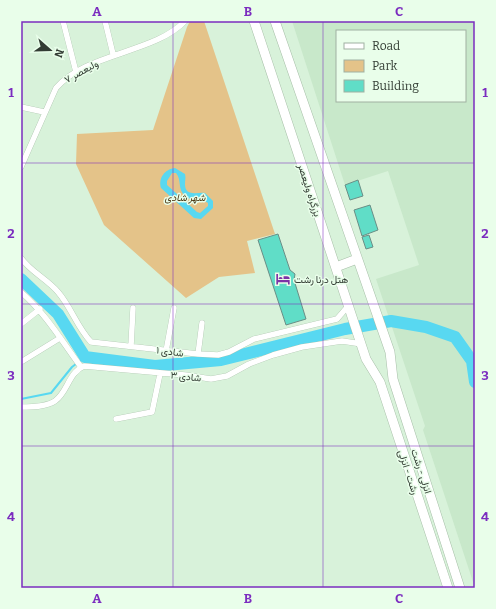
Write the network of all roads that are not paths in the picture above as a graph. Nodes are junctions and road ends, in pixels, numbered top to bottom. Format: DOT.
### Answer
graph roads {
  1 [pos="64,21"];
  2 [pos="105,21"];
  3 [pos="185,21"];
  4 [pos="254,21"];
  5 [pos="275,21"];
  6 [pos="113,54"];
  7 [pos="76,72"];
  8 [pos="21,107"];
  9 [pos="44,112"];
  10 [pos="21,167"];
  11 [pos="21,258"];
  12 [pos="357,259"];
  13 [pos="336,267"];
  14 [pos="21,292"];
  15 [pos="133,308"];
  16 [pos="174,308"];
  17 [pos="349,308"];
  18 [pos="40,309"];
  19 [pos="202,323"];
  20 [pos="21,324"];
  21 [pos="60,338"];
  22 [pos="361,343"];
  23 [pos="132,346"];
  24 [pos="166,351"];
  25 [pos="198,354"];
  26 [pos="366,359"];
  27 [pos="21,362"];
  28 [pos="82,368"];
  29 [pos="160,374"];
  30 [pos="21,408"];
  31 [pos="116,419"];
  32 [pos="448,588"];
  33 [pos="460,588"];
  1 -- 7 [label="street"];
  2 -- 6 [label="street"];
  3 -- 6 [label="street, ولیعصر ۷"];
  4 -- 13 [label="highway, بزرگراه ولیعصر"];
  5 -- 12 [label="highway"];
  6 -- 7 [label="street, ولیعصر ۷"];
  7 -- 9 [label="street, ولیعصر ۷"];
  8 -- 9 [label="street"];
  9 -- 10 [label="street, ولیعصر ۷"];
  11 -- 23 [label="street, شادی ۱"];
  12 -- 13 [label="highway"];
  12 -- 33 [label="highway, انزلی - رشت"];
  13 -- 17 [label="highway, بزرگراه ولیعصر"];
  14 -- 18 [label="street"];
  15 -- 23 [label="street"];
  16 -- 24 [label="street"];
  17 -- 22 [label="highway, بزرگراه ولیعصر"];
  17 -- 25 [label="street, شادی ۱"];
  18 -- 20 [label="street"];
  18 -- 21 [label="street"];
  19 -- 25 [label="street"];
  21 -- 27 [label="street"];
  21 -- 28 [label="street"];
  22 -- 26 [label="highway, بزرگراه ولیعصر"];
  22 -- 29 [label="street, شادی ۳"];
  23 -- 24 [label="street, شادی ۱"];
  24 -- 25 [label="street, شادی ۱"];
  26 -- 32 [label="highway, رشت - انزلی"];
  28 -- 29 [label="street, شادی ۳"];
  28 -- 30 [label="street"];
  29 -- 31 [label="street"];
}
